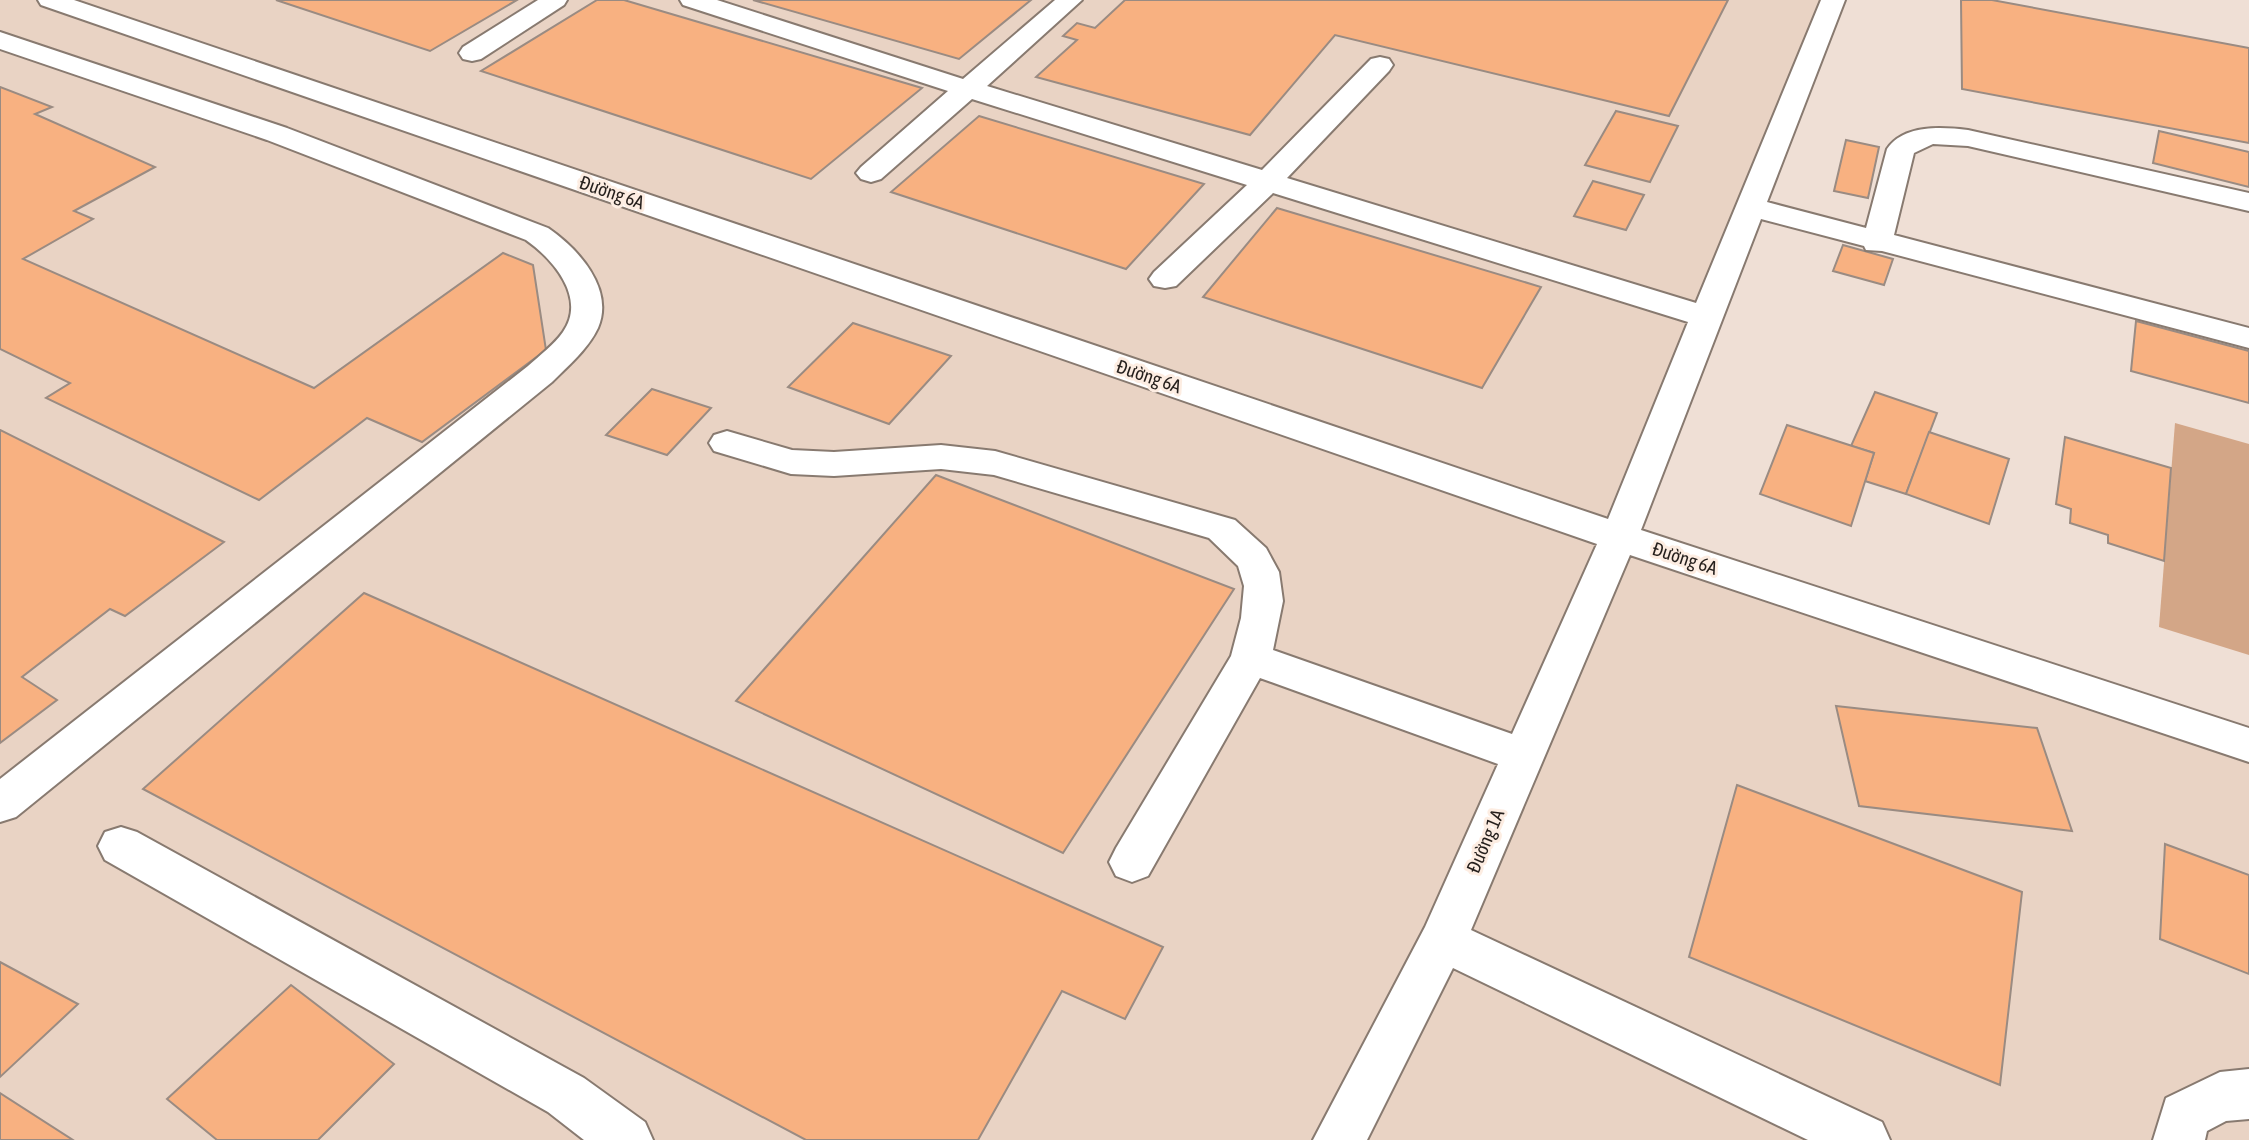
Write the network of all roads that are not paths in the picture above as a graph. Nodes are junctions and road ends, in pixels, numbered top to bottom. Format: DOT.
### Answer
graph roads {
  1 [pos="50,0"];
  2 [pos="555,0"];
  3 [pos="692,0"];
  4 [pos="1070,0"];
  5 [pos="1833,0"];
  6 [pos="0,40"];
  7 [pos="472,53"];
  8 [pos="1380,65"];
  9 [pos="968,89"];
  10 [pos="870,173"];
  11 [pos="1269,180"];
  12 [pos="2249,202"];
  13 [pos="1751,207"];
  14 [pos="1877,243"];
  15 [pos="1165,279"];
  16 [pos="1707,317"];
  17 [pos="2249,338"];
  18 [pos="727,443"];
  19 [pos="1619,537"];
  20 [pos="1251,658"];
  21 [pos="2249,745"];
  22 [pos="1522,755"];
  23 [pos="0,804"];
  24 [pos="121,846"];
  25 [pos="1132,862"];
  26 [pos="1443,940"];
  27 [pos="2249,1094"];
  28 [pos="627,1140"];
  29 [pos="1339,1140"];
  30 [pos="1864,1140"];
  31 [pos="2179,1140"];
  1 -- 19 [label="street, Đường 6A"];
  2 -- 7 [label="street"];
  3 -- 9 [label="street"];
  4 -- 9 [label="street"];
  5 -- 13 [label="street, Đường 1A"];
  6 -- 23 [label="street"];
  8 -- 11 [label="street"];
  9 -- 10 [label="street"];
  9 -- 11 [label="street"];
  11 -- 15 [label="street"];
  11 -- 16 [label="street"];
  12 -- 14 [label="street"];
  13 -- 14 [label="street"];
  13 -- 16 [label="street, Đường 1A"];
  14 -- 17 [label="street"];
  16 -- 19 [label="street, Đường 1A"];
  18 -- 20 [label="street"];
  19 -- 21 [label="street, Đường 6A"];
  19 -- 22 [label="street, Đường 1A"];
  20 -- 22 [label="street"];
  20 -- 25 [label="street"];
  22 -- 26 [label="street, Đường 1A"];
  24 -- 28 [label="street"];
  26 -- 29 [label="street, Đường 1A"];
  26 -- 30 [label="street"];
  27 -- 31 [label="street"];
}
